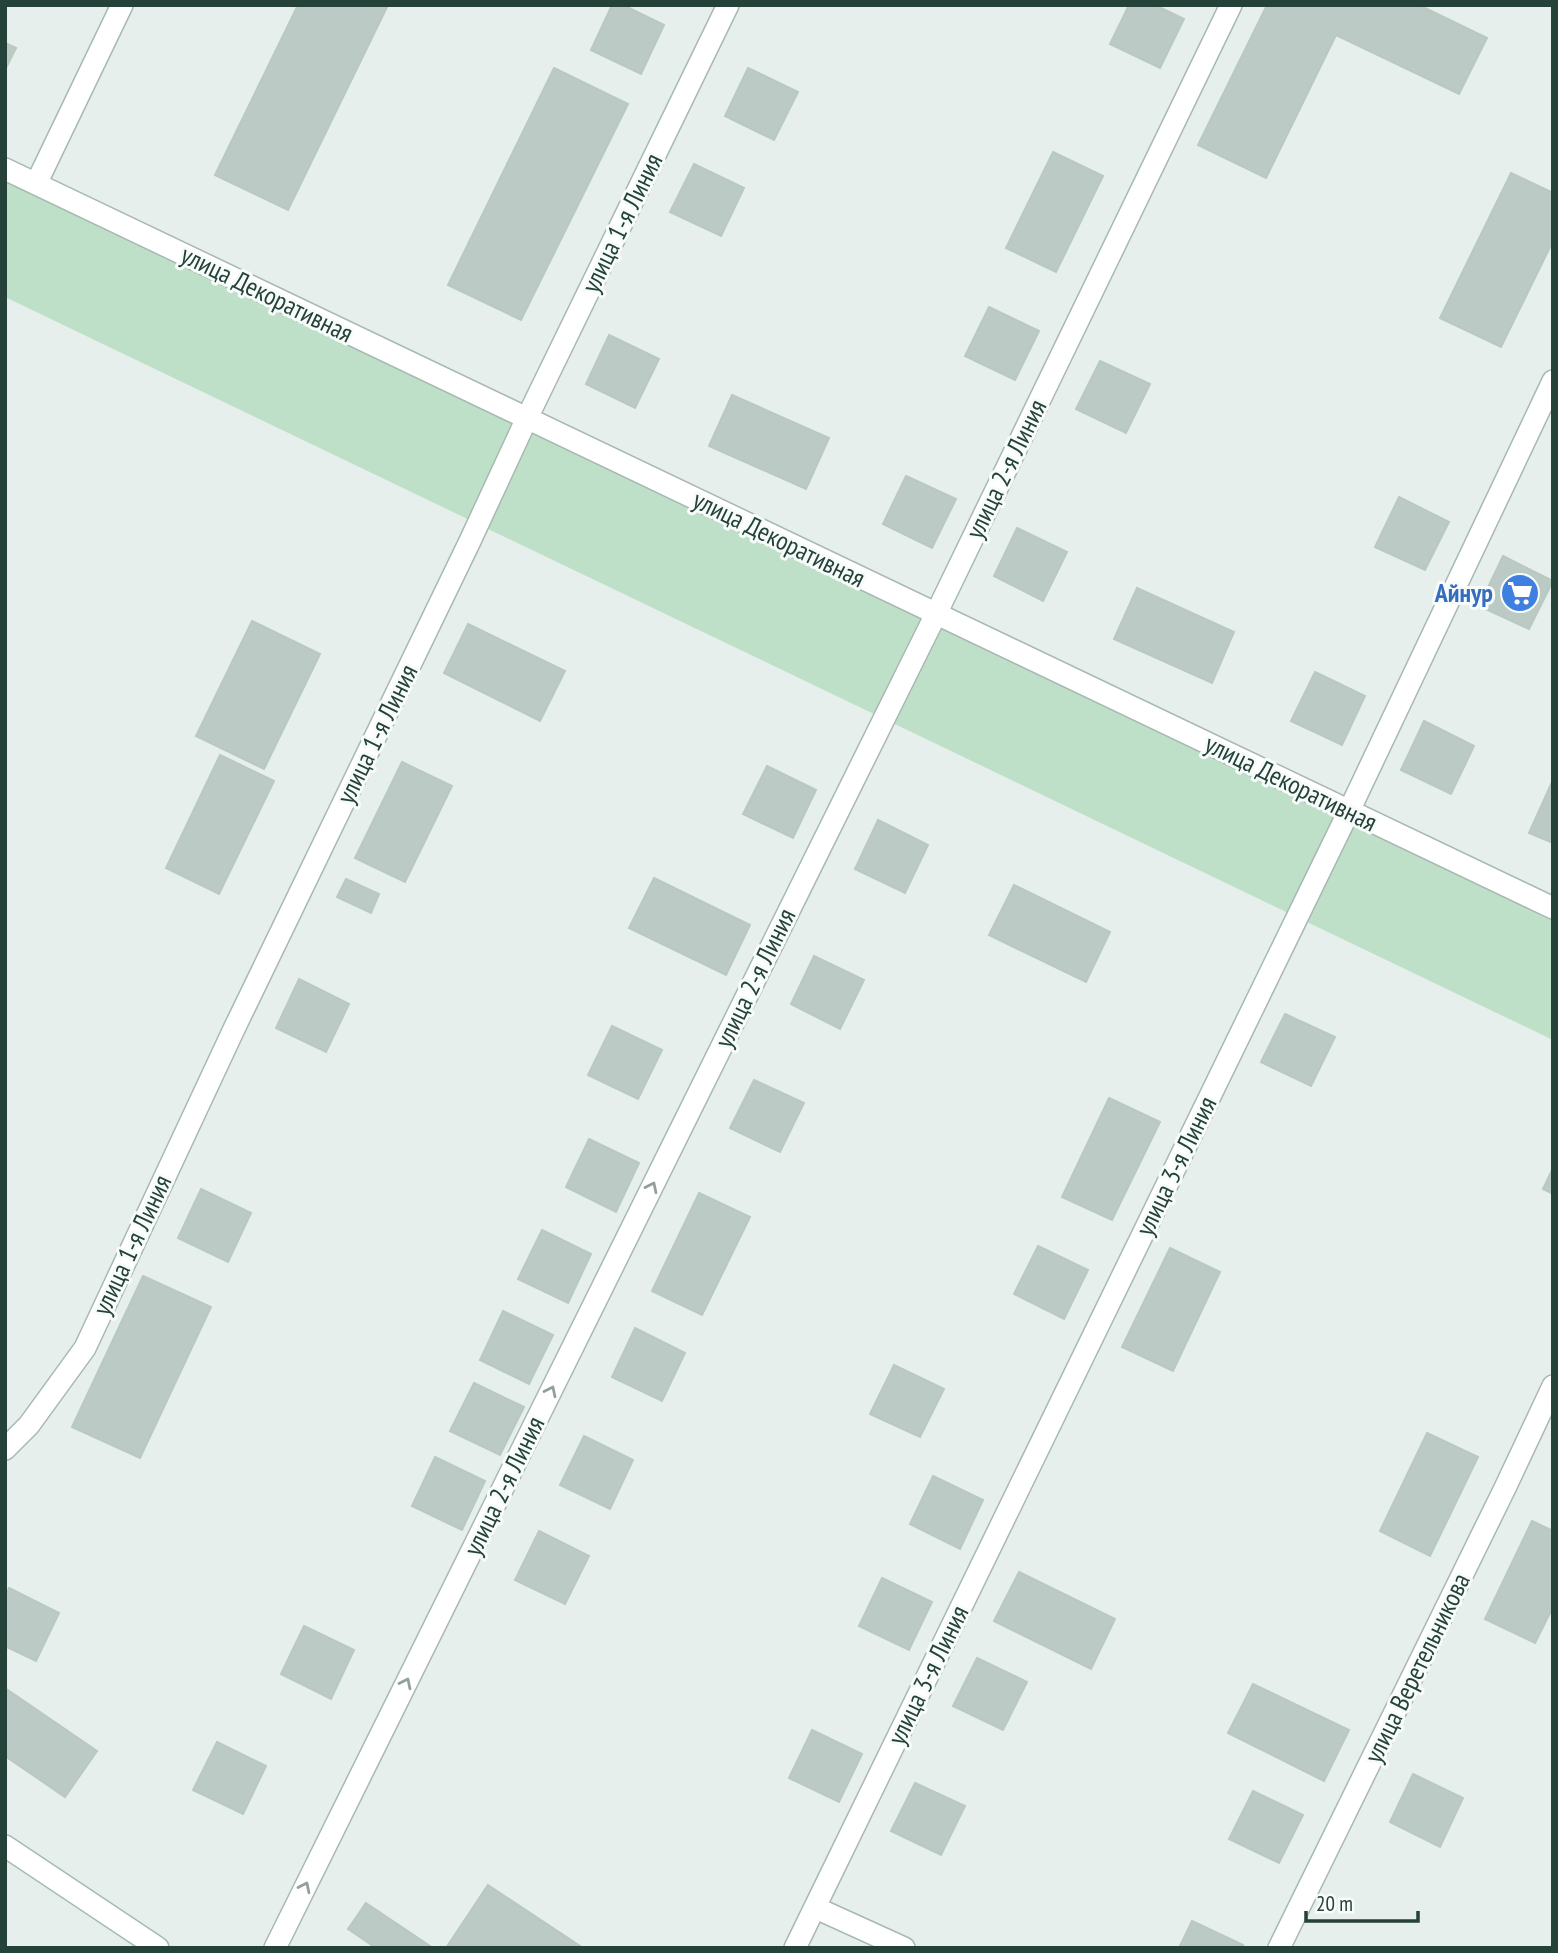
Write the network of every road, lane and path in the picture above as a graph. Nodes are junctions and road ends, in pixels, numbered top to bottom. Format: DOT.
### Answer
graph roads {
  1 [pos="122,5"];
  2 [pos="728,5"];
  3 [pos="1231,5"];
  4 [pos="5,169"];
  5 [pos="36,184"];
  6 [pos="1553,381"];
  7 [pos="527,418"];
  8 [pos="936,614"];
  9 [pos="1349,811"];
  10 [pos="1553,908"];
  11 [pos="1553,1387"];
  12 [pos="5,1449"];
  13 [pos="5,1846"];
  14 [pos="816,1908"];
  15 [pos="158,1948"];
  16 [pos="275,1948"];
  17 [pos="795,1948"];
  18 [pos="904,1948"];
  19 [pos="1279,1948"];
  1 -- 5 [label="street"];
  2 -- 7 [label="street, улица 1-я Линия"];
  3 -- 8 [label="street, улица 2-я Линия"];
  4 -- 5 [label="street, улица Декоративная"];
  5 -- 7 [label="street, улица Декоративная"];
  6 -- 9 [label="street, улица 3-я Линия"];
  7 -- 8 [label="street, улица Декоративная"];
  7 -- 12 [label="street, улица 1-я Линия"];
  8 -- 9 [label="street, улица Декоративная"];
  16 -- 8 [label="street, улица 2-я Линия, one-way"];
  9 -- 10 [label="street, улица Декоративная"];
  9 -- 14 [label="street, улица 3-я Линия"];
  11 -- 19 [label="street, улица Веретельникова"];
  13 -- 15 [label="street"];
  14 -- 17 [label="street, улица 3-я Линия"];
  14 -- 18 [label="street"];
}
